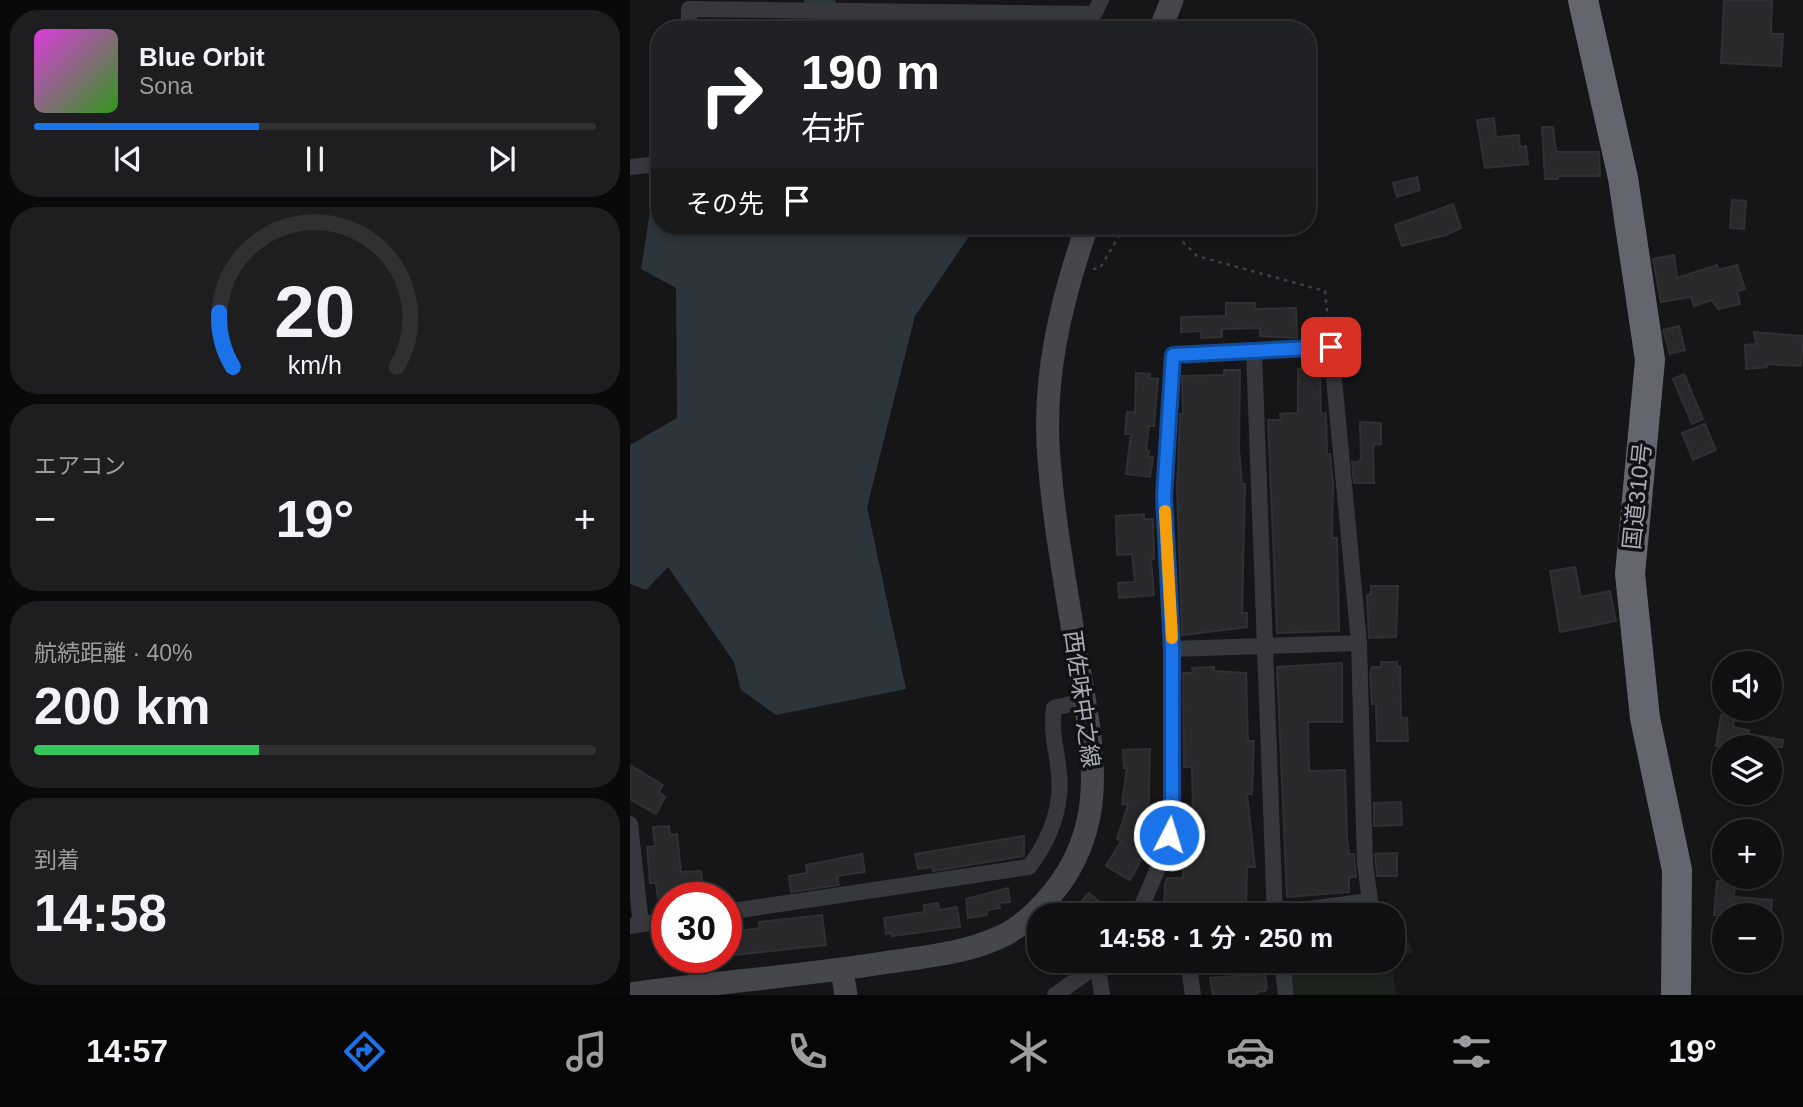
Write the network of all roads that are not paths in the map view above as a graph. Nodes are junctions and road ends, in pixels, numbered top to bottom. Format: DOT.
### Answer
graph roads {
  1 [pos="1101,0"];
  2 [pos="1172,0"];
  3 [pos="1583,0"];
  4 [pos="690,21"];
  5 [pos="1164,21"];
  6 [pos="651,165"];
  7 [pos="630,167"];
  8 [pos="1084,235"];
  9 [pos="1254,352"];
  10 [pos="1359,643"];
  11 [pos="1265,647"];
  12 [pos="1172,649"];
  13 [pos="1084,701"];
  14 [pos="630,824"];
  15 [pos="1144,903"];
  16 [pos="1270,903"];
  17 [pos="1356,903"];
  18 [pos="742,910"];
  19 [pos="636,925"];
  20 [pos="842,970"];
  21 [pos="1087,973"];
  22 [pos="1101,973"];
  23 [pos="1190,973"];
  24 [pos="1283,973"];
  25 [pos="630,994"];
  26 [pos="846,995"];
  27 [pos="1055,995"];
  28 [pos="1102,995"];
  29 [pos="1193,995"];
  30 [pos="1286,995"];
  31 [pos="1676,995"];
  1 -- 4 [label="street"];
  2 -- 5 [label="main road"];
  3 -- 31 [label="highway, 国道310号"];
  6 -- 7 [label="street"];
  8 -- 13 [label="main road, 西佐味中之線"];
  9 -- 10 [label="street"];
  9 -- 11 [label="street"];
  9 -- 12 [label="street"];
  10 -- 11 [label="street"];
  10 -- 17 [label="street"];
  11 -- 12 [label="street"];
  11 -- 16 [label="street"];
  12 -- 15 [label="street"];
  13 -- 18 [label="street"];
  13 -- 20 [label="main road, 西佐味中之線"];
  14 -- 19 [label="street"];
  20 -- 25 [label="main road, 西佐味中之線"];
  20 -- 26 [label="main road"];
  21 -- 27 [label="street"];
  22 -- 28 [label="street"];
  23 -- 29 [label="street"];
  24 -- 30 [label="street"];
}
